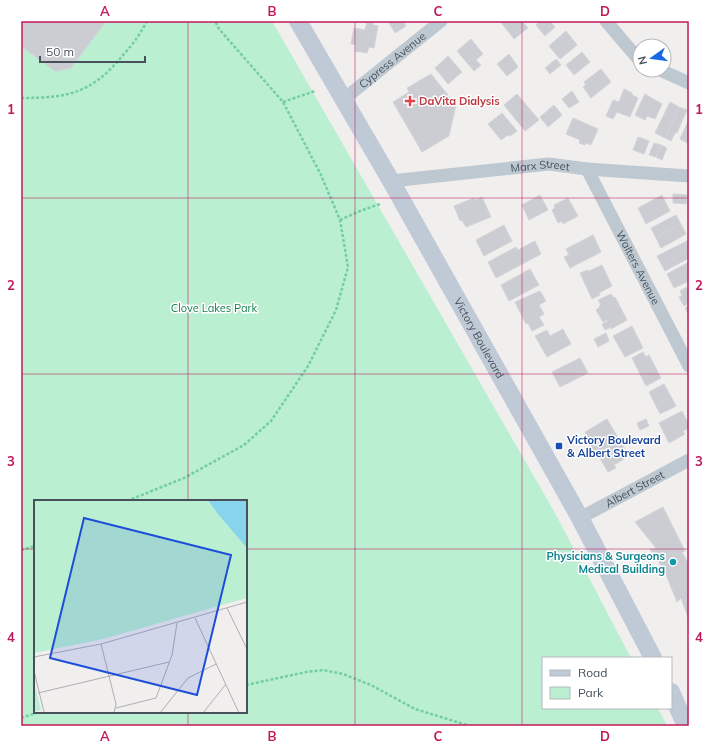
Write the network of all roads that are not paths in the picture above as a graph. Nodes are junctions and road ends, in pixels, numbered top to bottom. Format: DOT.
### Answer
graph roads {
  1 [pos="298,21"];
  2 [pos="441,21"];
  3 [pos="606,21"];
  4 [pos="632,52"];
  5 [pos="672,75"];
  6 [pos="689,83"];
  7 [pos="344,99"];
  8 [pos="587,169"];
  9 [pos="689,176"];
  10 [pos="391,180"];
  11 [pos="689,366"];
  12 [pos="689,460"];
  13 [pos="580,518"];
  14 [pos="653,657"];
  15 [pos="672,694"];
  16 [pos="686,726"];
  1 -- 7 [label="main road, Victory Boulevard"];
  2 -- 7 [label="street, Cypress Avenue"];
  3 -- 4 [label="street"];
  5 -- 6 [label="street"];
  7 -- 10 [label="main road, Victory Boulevard"];
  8 -- 9 [label="street, Marx Street"];
  8 -- 10 [label="street, Marx Street"];
  8 -- 11 [label="street, Walters Avenue"];
  10 -- 13 [label="main road, Victory Boulevard"];
  12 -- 13 [label="street, Albert Street"];
  13 -- 14 [label="main road, Victory Boulevard"];
  15 -- 16 [label="main road"];
}
